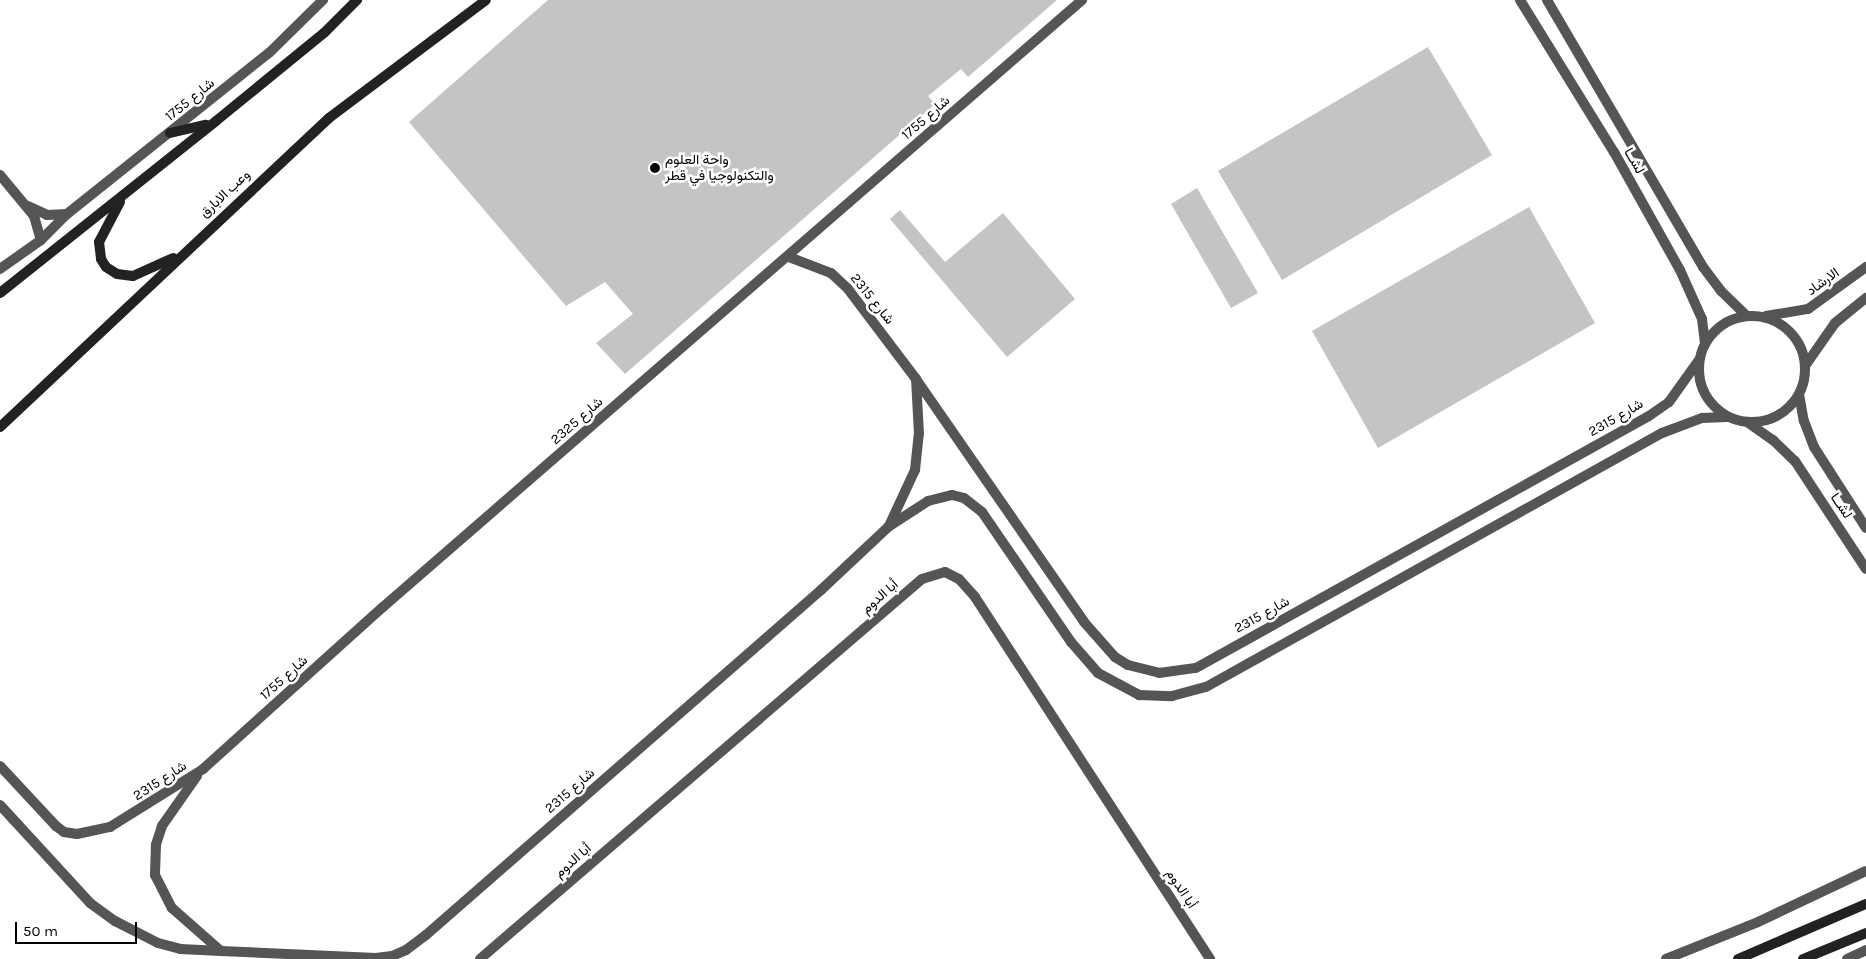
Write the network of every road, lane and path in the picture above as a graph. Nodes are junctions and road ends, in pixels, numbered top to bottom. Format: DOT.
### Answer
graph roads {
  1 [pos="323,0"];
  2 [pos="358,0"];
  3 [pos="474,0"];
  4 [pos="486,0"];
  5 [pos="1082,0"];
  6 [pos="1520,0"];
  7 [pos="1547,0"];
  8 [pos="450,26"];
  9 [pos="216,121"];
  10 [pos="170,133"];
  11 [pos="0,175"];
  12 [pos="125,195"];
  13 [pos="27,206"];
  14 [pos="67,214"];
  15 [pos="40,240"];
  16 [pos="181,254"];
  17 [pos="789,257"];
  18 [pos="1866,267"];
  19 [pos="0,269"];
  20 [pos="0,293"];
  21 [pos="1866,298"];
  22 [pos="1746,316"];
  23 [pos="1763,316"];
  24 [pos="1704,344"];
  25 [pos="1699,360"];
  26 [pos="1805,366"];
  27 [pos="916,379"];
  28 [pos="1799,394"];
  29 [pos="1728,417"];
  30 [pos="1746,422"];
  31 [pos="0,427"];
  32 [pos="888,527"];
  33 [pos="1866,528"];
  34 [pos="1866,569"];
  35 [pos="383,607"];
  36 [pos="0,766"];
  37 [pos="203,769"];
  38 [pos="0,804"];
  39 [pos="1866,871"];
  40 [pos="1866,904"];
  41 [pos="1866,932"];
  42 [pos="1866,950"];
  43 [pos="221,951"];
  44 [pos="480,959"];
  45 [pos="1210,959"];
  46 [pos="1666,959"];
  47 [pos="1738,959"];
  48 [pos="1803,959"];
  49 [pos="1847,959"];
  1 -- 10 [label="street, شارع 1755"];
  2 -- 9 [label="street"];
  3 -- 8 [label="street"];
  4 -- 8 [label="street, وعب الابارق"];
  5 -- 17 [label="street, شارع 1755"];
  6 -- 24 [label="street, لشــا"];
  7 -- 22 [label="street, لشــا"];
  8 -- 16 [label="street, وعب الابارق"];
  9 -- 10 [label="street"];
  9 -- 12 [label="street"];
  10 -- 14 [label="street, شارع 1755"];
  11 -- 13 [label="street"];
  12 -- 16 [label="street"];
  12 -- 20 [label="street"];
  13 -- 14 [label="street"];
  13 -- 15 [label="street"];
  14 -- 15 [label="street, شارع 1755"];
  15 -- 19 [label="street, شارع 1755"];
  16 -- 31 [label="street, وعب الابارق"];
  17 -- 27 [label="street, شارع 2315"];
  17 -- 35 [label="street, شارع 2325"];
  18 -- 23 [label="street, الارشاد"];
  21 -- 26 [label="street"];
  22 -- 23 [label="street"];
  22 -- 24 [label="street"];
  23 -- 26 [label="street"];
  24 -- 25 [label="street"];
  25 -- 27 [label="street, شارع 2315"];
  25 -- 29 [label="street"];
  26 -- 28 [label="street"];
  27 -- 32 [label="street, شارع 2315"];
  28 -- 30 [label="street"];
  28 -- 33 [label="street, لشــا"];
  29 -- 30 [label="street"];
  29 -- 32 [label="street, شارع 2315"];
  30 -- 34 [label="street, لشــا"];
  32 -- 43 [label="street, شارع 2315"];
  35 -- 37 [label="street, شارع 1755"];
  36 -- 37 [label="street, شارع 2315"];
  37 -- 43 [label="street, شارع 2315"];
  38 -- 43 [label="street, شارع 2315"];
  39 -- 46 [label="street"];
  40 -- 47 [label="street"];
  41 -- 48 [label="street"];
  42 -- 49 [label="street"];
  44 -- 45 [label="street, أبا الدوم"];
}
